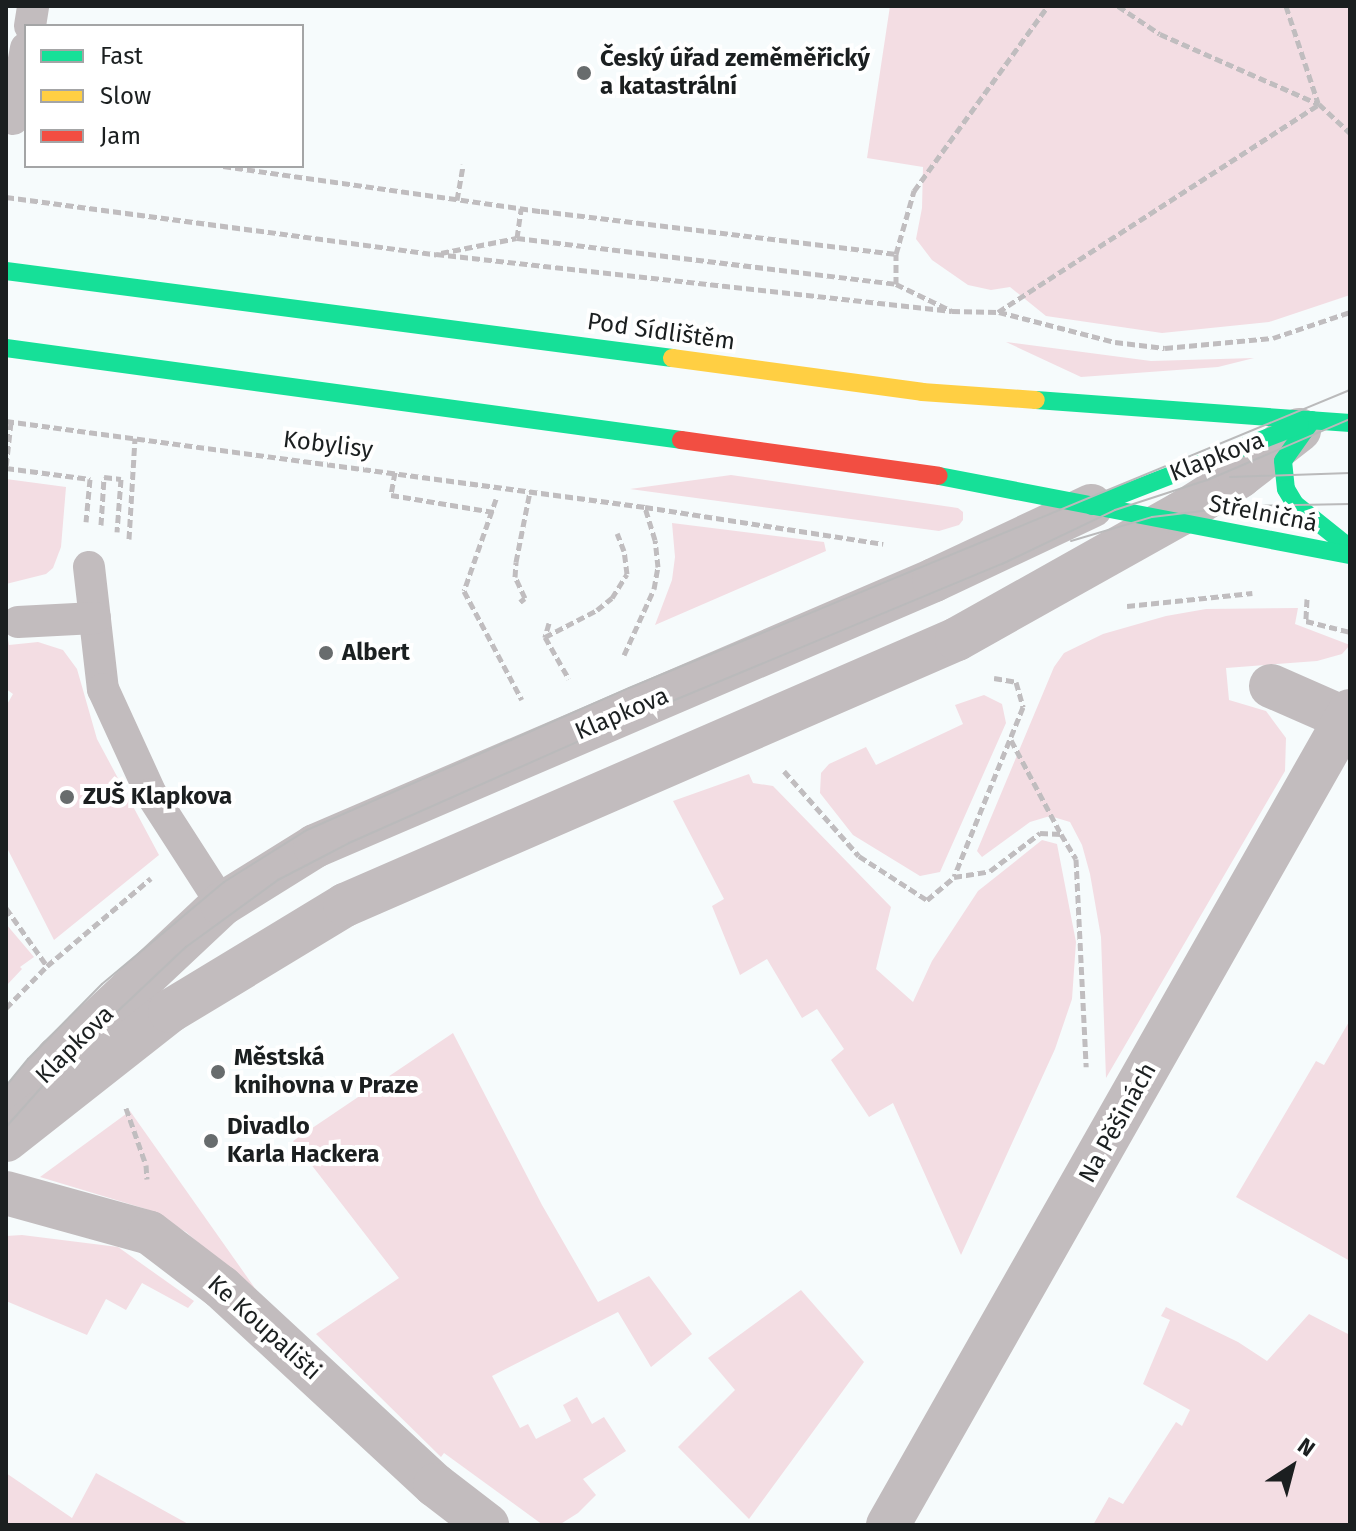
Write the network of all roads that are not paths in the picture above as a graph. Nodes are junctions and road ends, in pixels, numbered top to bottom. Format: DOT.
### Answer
graph roads {
  1 [pos="24,59"];
  2 [pos="13,119"];
  3 [pos="6,271"];
  4 [pos="6,348"];
  5 [pos="1337,416"];
  6 [pos="1091,506"];
  7 [pos="1168,520"];
  8 [pos="1350,548"];
  9 [pos="1350,555"];
  10 [pos="89,567"];
  11 [pos="95,618"];
  12 [pos="18,622"];
  13 [pos="1271,686"];
  14 [pos="1348,715"];
  15 [pos="222,904"];
  16 [pos="6,1119"];
  17 [pos="6,1140"];
  18 [pos="6,1193"];
  19 [pos="487,1525"];
  20 [pos="888,1525"];
  1 -- 2 [label="lane"];
  3 -- 5 [label="main road, Pod Sídlištěm"];
  4 -- 6 [label="main road"];
  5 -- 6 [label="main road, Klapkova"];
  5 -- 7 [label="street, Klapkova"];
  5 -- 8 [label="main road"];
  6 -- 7 [label="main road"];
  6 -- 15 [label="street, Klapkova"];
  7 -- 9 [label="main road, Střelničná"];
  7 -- 17 [label="street, Klapkova"];
  10 -- 11 [label="lane"];
  11 -- 12 [label="lane"];
  11 -- 15 [label="lane"];
  13 -- 14 [label="street, Na Pěšinách"];
  14 -- 20 [label="street, Na Pěšinách"];
  15 -- 16 [label="street, Klapkova"];
  18 -- 19 [label="street, Ke Koupališti"];
}
